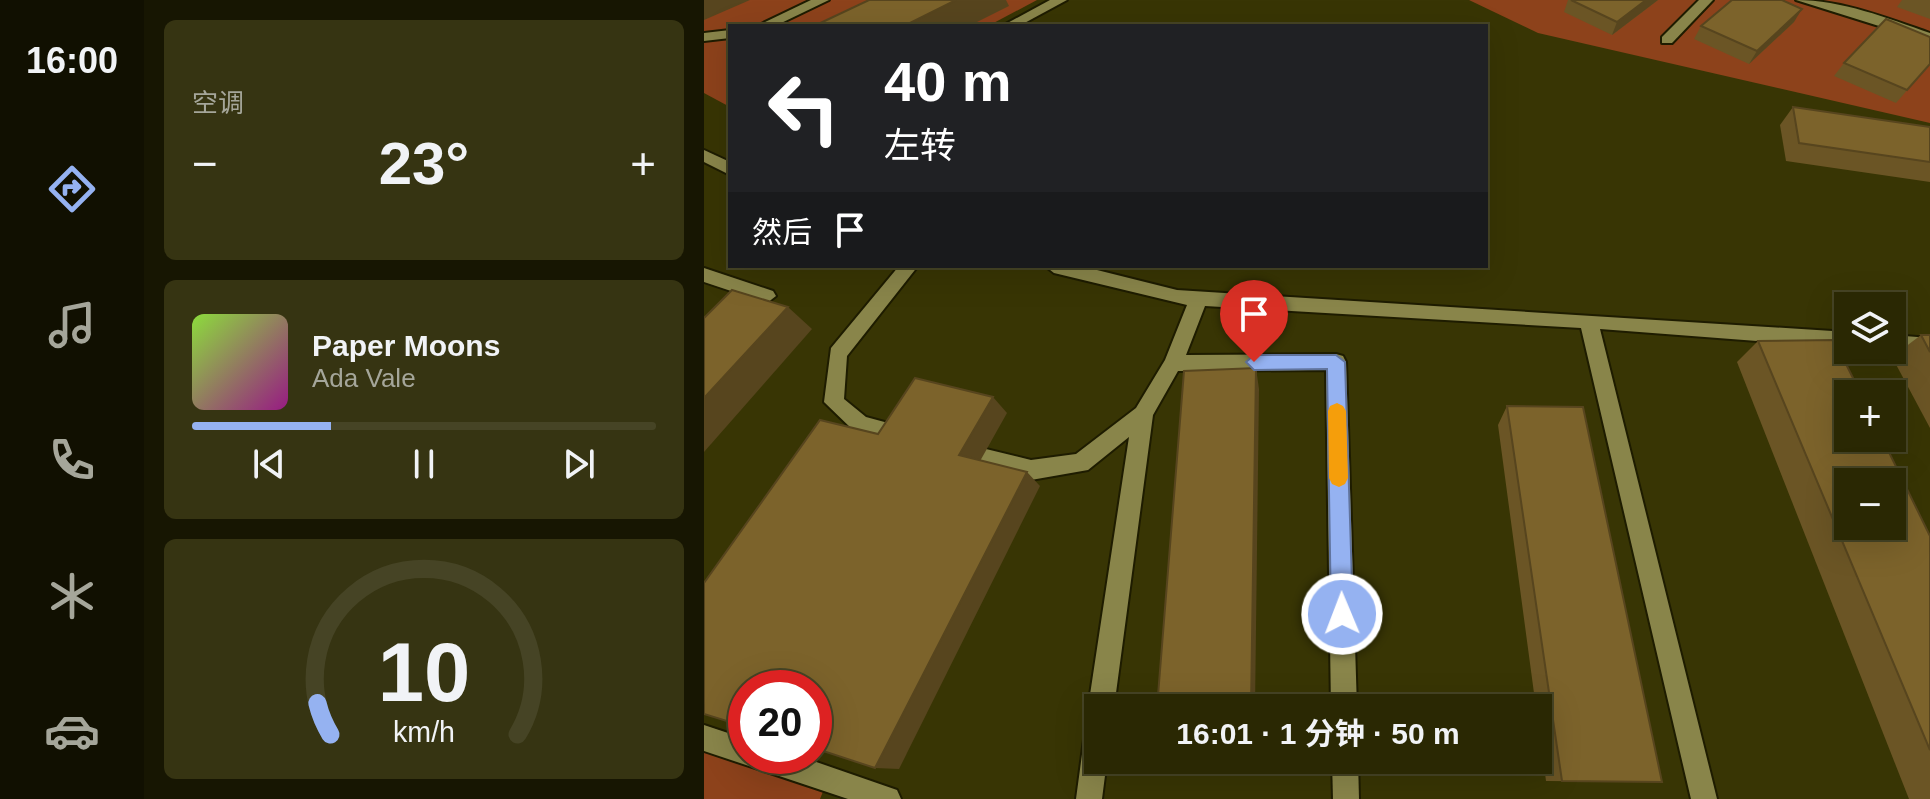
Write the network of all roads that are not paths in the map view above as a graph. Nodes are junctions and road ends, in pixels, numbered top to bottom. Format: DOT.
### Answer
graph roads {
  1 [pos="822,0"];
  2 [pos="1025,0"];
  3 [pos="1060,0"];
  4 [pos="1706,0"];
  5 [pos="1803,0"];
  6 [pos="1041,10"];
  7 [pos="768,24"];
  8 [pos="1013,24"];
  9 [pos="728,34"];
  10 [pos="704,37"];
  11 [pos="1930,38"];
  12 [pos="1667,40"];
  13 [pos="704,155"];
  14 [pos="728,168"];
  15 [pos="907,268"];
  16 [pos="1062,268"];
  17 [pos="704,275"];
  18 [pos="767,296"];
  19 [pos="1199,298"];
  20 [pos="1589,321"];
  21 [pos="1834,339"];
  22 [pos="1906,344"];
  23 [pos="1930,346"];
  24 [pos="1173,363"];
  25 [pos="1143,414"];
  26 [pos="1103,694"];
  27 [pos="1344,694"];
  28 [pos="704,738"];
  29 [pos="728,746"];
  30 [pos="813,774"];
  31 [pos="1092,774"];
  32 [pos="1345,774"];
  33 [pos="888,799"];
  34 [pos="1089,799"];
  35 [pos="1346,799"];
  36 [pos="1704,799"];
  1 -- 7 [label="street"];
  2 -- 6 [label="street"];
  3 -- 6 [label="street"];
  4 -- 12 [label="street"];
  5 -- 11 [label="street"];
  6 -- 8 [label="street"];
  9 -- 10 [label="street"];
  13 -- 14 [label="street"];
  15 -- 25 [label="street"];
  16 -- 19 [label="street"];
  17 -- 18 [label="street"];
  19 -- 20 [label="street"];
  19 -- 24 [label="street"];
  20 -- 21 [label="street"];
  20 -- 36 [label="street"];
  22 -- 23 [label="street"];
  24 -- 25 [label="street"];
  24 -- 27 [label="street"];
  25 -- 26 [label="street"];
  28 -- 29 [label="street"];
  30 -- 33 [label="street"];
  31 -- 34 [label="street"];
  32 -- 35 [label="street"];
}
